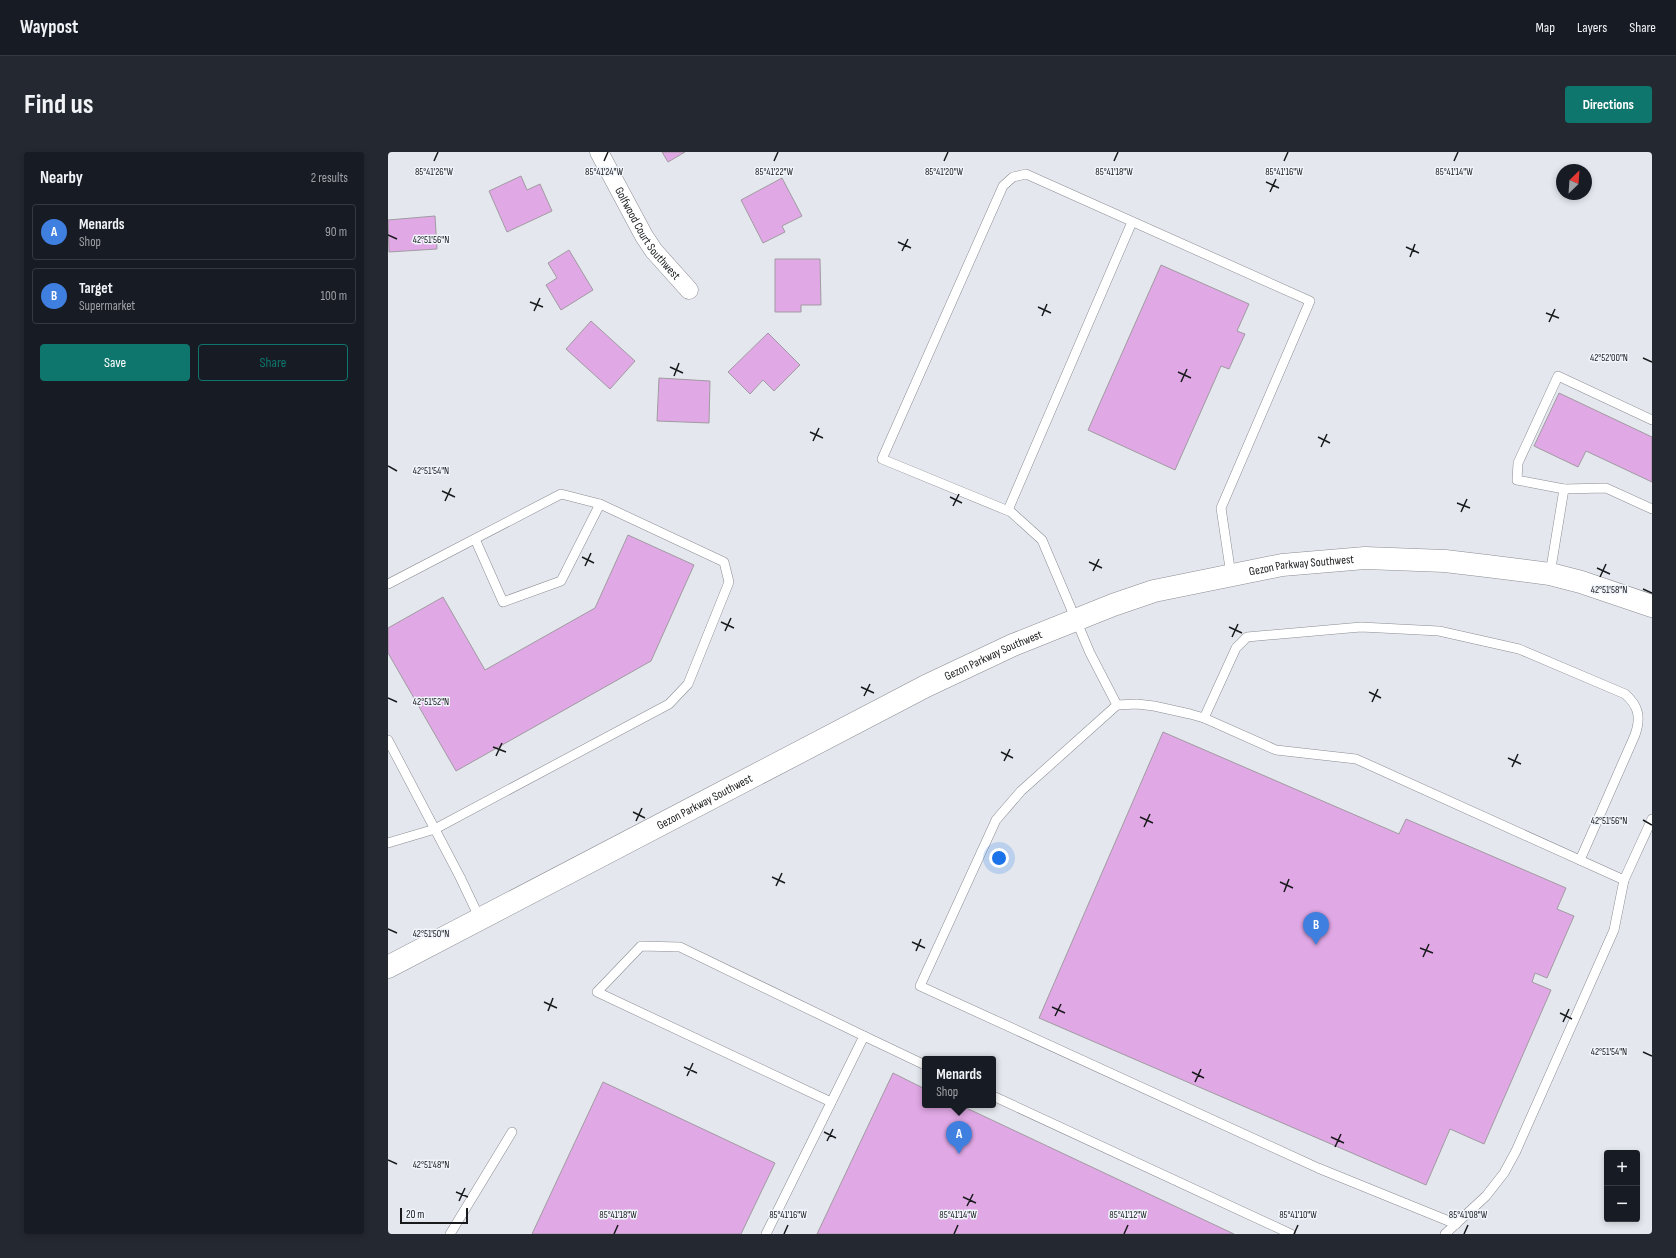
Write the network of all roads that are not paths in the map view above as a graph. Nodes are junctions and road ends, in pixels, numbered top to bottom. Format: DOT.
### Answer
graph roads {
  1 [pos="599,152"];
  2 [pos="1132,222"];
  3 [pos="688,290"];
  4 [pos="1652,420"];
  5 [pos="1564,489"];
  6 [pos="600,504"];
  7 [pos="1652,509"];
  8 [pos="1008,510"];
  9 [pos="475,539"];
  10 [pos="1550,574"];
  11 [pos="1231,575"];
  12 [pos="388,584"];
  13 [pos="1652,606"];
  14 [pos="1076,619"];
  15 [pos="1116,705"];
  16 [pos="1204,718"];
  17 [pos="388,740"];
  18 [pos="1652,819"];
  19 [pos="435,829"];
  20 [pos="388,843"];
  21 [pos="1580,860"];
  22 [pos="1624,880"];
  23 [pos="480,919"];
  24 [pos="388,967"];
  25 [pos="864,1036"];
  26 [pos="922,1063"];
  27 [pos="996,1097"];
  28 [pos="831,1102"];
  29 [pos="512,1132"];
  30 [pos="1456,1224"];
  31 [pos="450,1234"];
  32 [pos="766,1234"];
  33 [pos="1291,1234"];
  34 [pos="1445,1234"];
  1 -- 3 [label="street, Golfwood Court Southwest"];
  2 -- 8 [label="lane"];
  2 -- 8 [label="lane"];
  2 -- 11 [label="lane"];
  4 -- 5 [label="lane"];
  5 -- 7 [label="lane"];
  5 -- 10 [label="lane"];
  6 -- 9 [label="lane"];
  6 -- 9 [label="lane"];
  6 -- 19 [label="lane"];
  8 -- 14 [label="lane"];
  9 -- 12 [label="lane"];
  10 -- 11 [label="main road, Gezon Parkway Southwest"];
  10 -- 13 [label="main road, Gezon Parkway Southwest"];
  11 -- 14 [label="main road, Gezon Parkway Southwest"];
  14 -- 15 [label="lane"];
  14 -- 23 [label="main road, Gezon Parkway Southwest"];
  15 -- 16 [label="lane"];
  15 -- 30 [label="lane"];
  16 -- 21 [label="lane"];
  16 -- 21 [label="lane"];
  17 -- 19 [label="lane"];
  18 -- 22 [label="lane"];
  19 -- 20 [label="lane"];
  19 -- 23 [label="lane"];
  21 -- 22 [label="lane"];
  22 -- 30 [label="lane"];
  23 -- 24 [label="main road, Gezon Parkway Southwest"];
  25 -- 26 [label="lane"];
  25 -- 28 [label="lane"];
  25 -- 28 [label="lane"];
  27 -- 33 [label="lane"];
  28 -- 32 [label="lane"];
  29 -- 31 [label="lane"];
  30 -- 34 [label="lane"];
}
